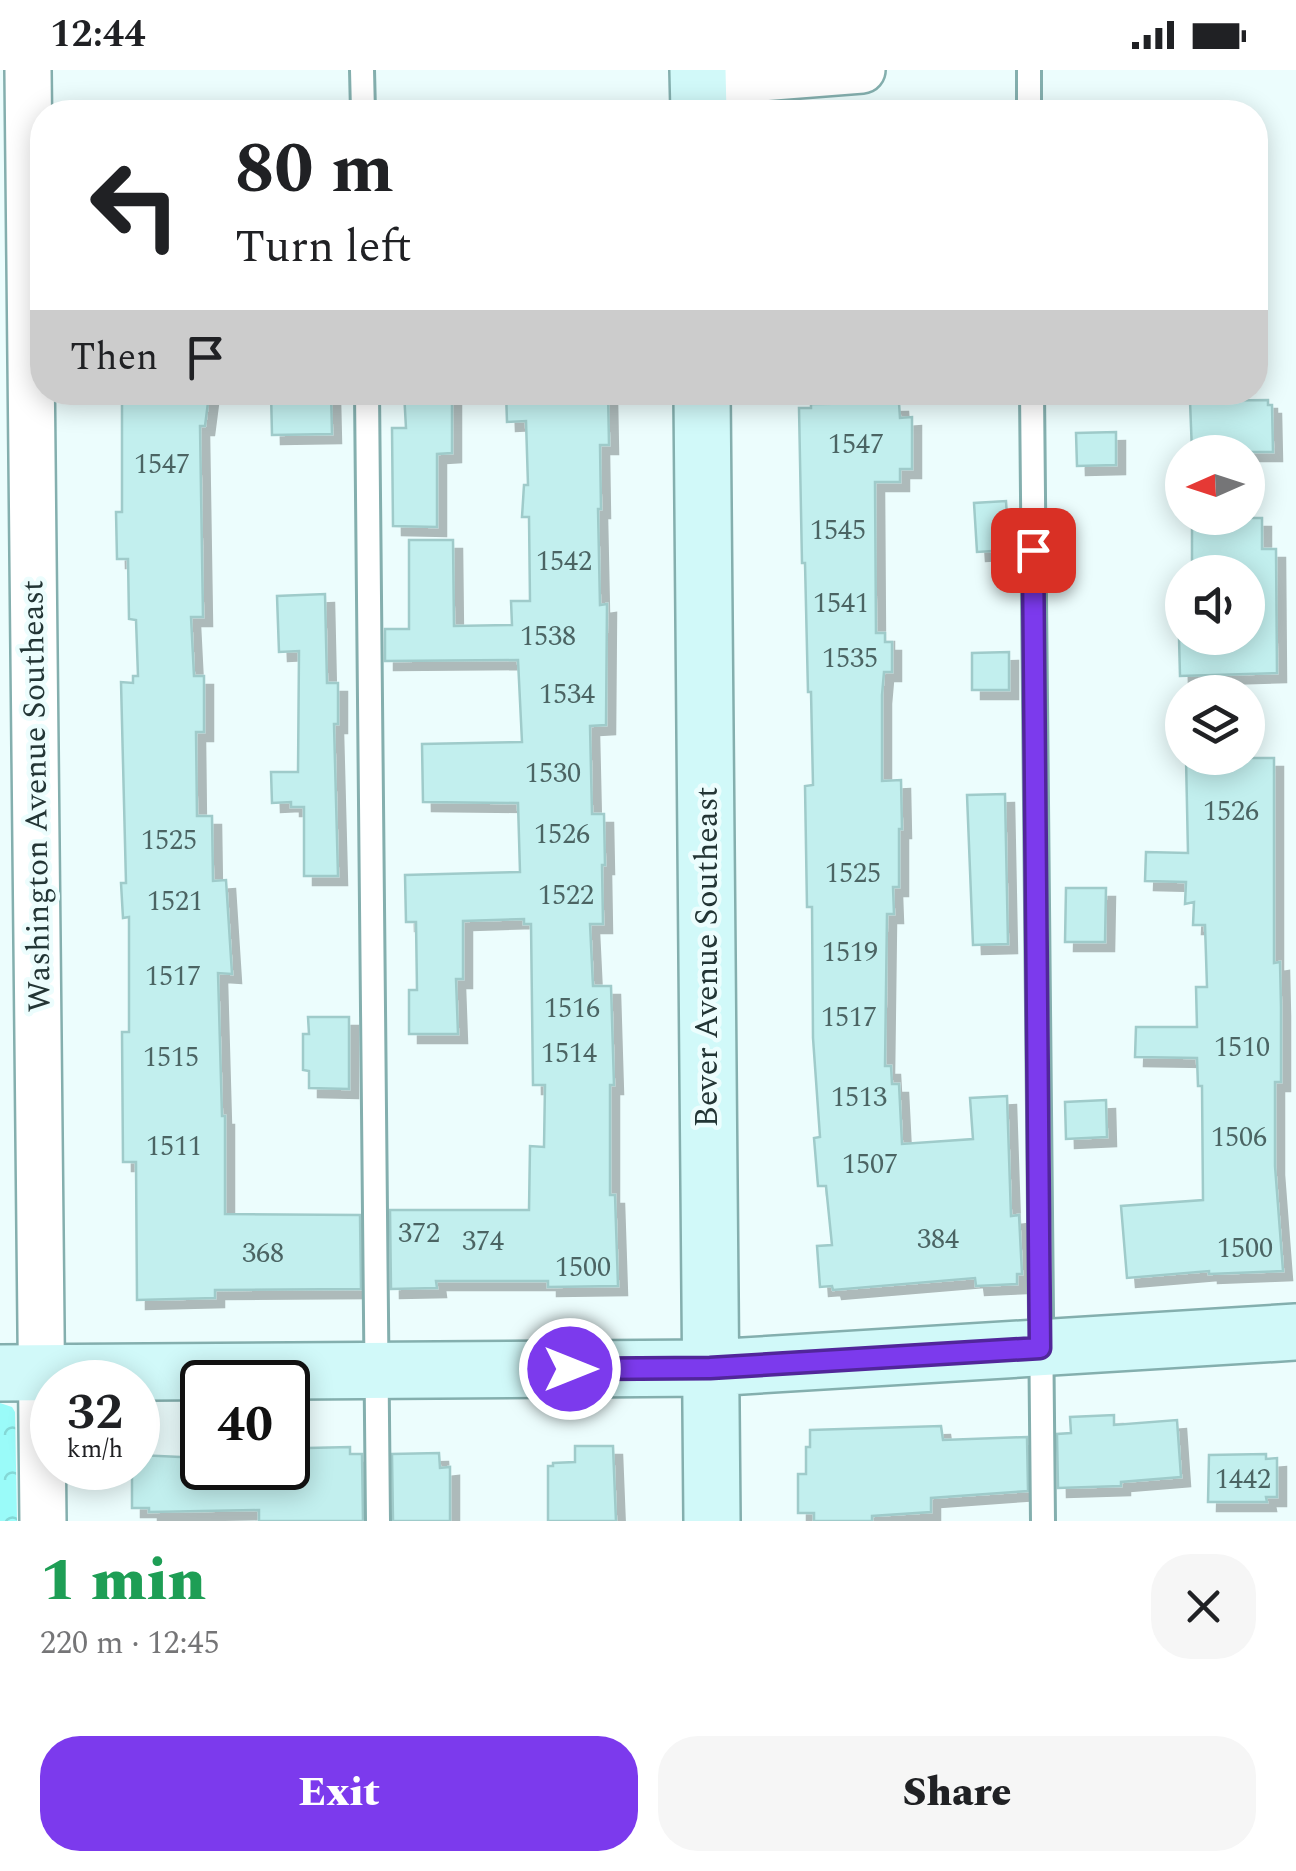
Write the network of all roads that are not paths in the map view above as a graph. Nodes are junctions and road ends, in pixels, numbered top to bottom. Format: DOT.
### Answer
graph roads {
  1 [pos="28,70"];
  2 [pos="362,70"];
  3 [pos="862,70"];
  4 [pos="1029,70"];
  5 [pos="699,88"];
  6 [pos="363,100"];
  7 [pos="1030,100"];
  8 [pos="24,177"];
  9 [pos="366,405"];
  10 [pos="702,405"];
  11 [pos="1032,405"];
  12 [pos="1296,1332"];
  13 [pos="1040,1348"];
  14 [pos="710,1368"];
  15 [pos="377,1370"];
  16 [pos="20,1373"];
  17 [pos="43,1521"];
  18 [pos="378,1521"];
  19 [pos="712,1521"];
  20 [pos="1043,1521"];
  1 -- 8 [label="street, Washington Avenue Southeast"];
  2 -- 6 [label="lane"];
  3 -- 5 [label="street"];
  4 -- 7 [label="lane"];
  8 -- 16 [label="street, Washington Avenue Southeast"];
  9 -- 15 [label="lane"];
  10 -- 14 [label="street, Bever Avenue Southeast"];
  11 -- 13 [label="lane"];
  12 -- 13 [label="street"];
  13 -- 14 [label="street"];
  13 -- 20 [label="lane"];
  14 -- 15 [label="street"];
  14 -- 19 [label="street, Bever Avenue Southeast"];
  15 -- 16 [label="street"];
  15 -- 18 [label="lane"];
  16 -- 17 [label="street, Washington Avenue Southeast"];
}
